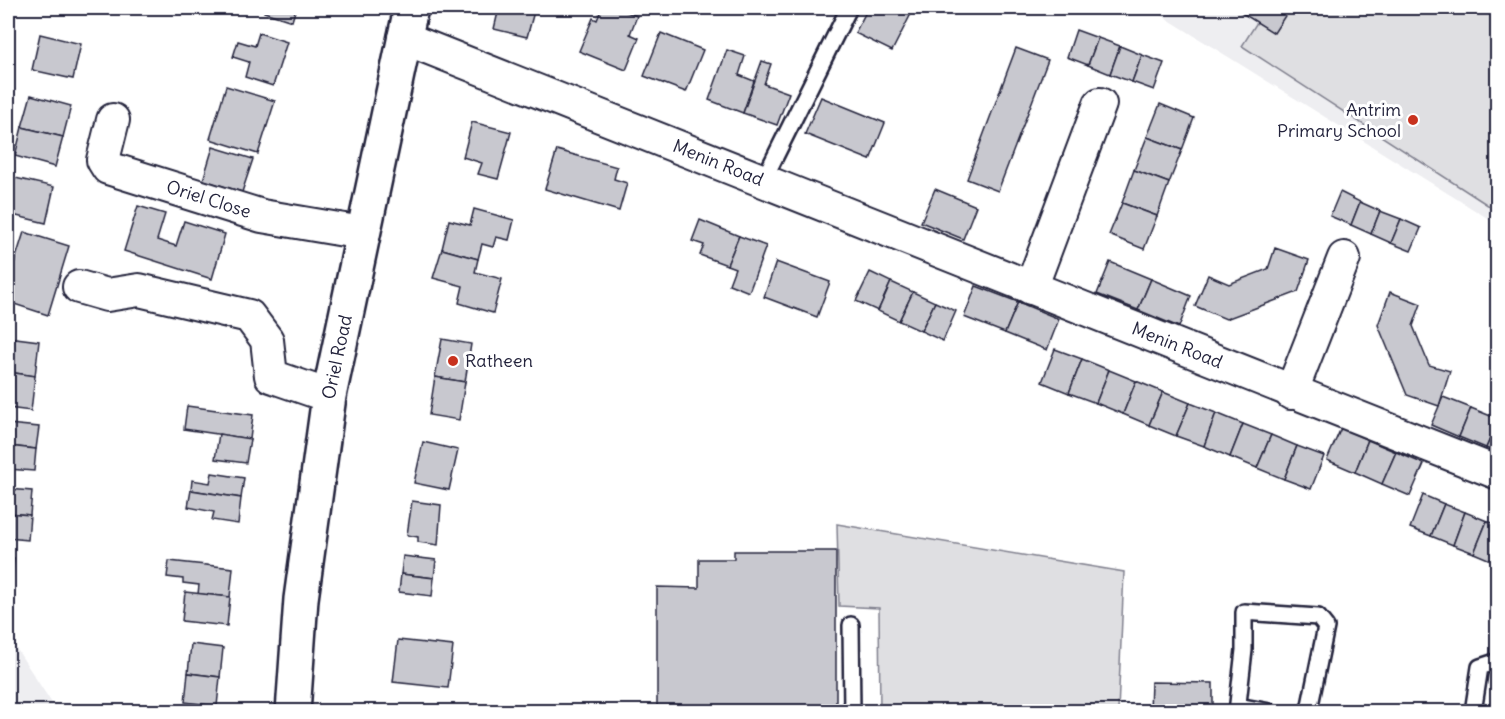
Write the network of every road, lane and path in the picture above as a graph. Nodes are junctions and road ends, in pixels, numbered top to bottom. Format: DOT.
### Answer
graph roads {
  1 [pos="849,8"];
  2 [pos="408,22"];
  3 [pos="1100,104"];
  4 [pos="113,120"];
  5 [pos="763,181"];
  6 [pos="362,233"];
  7 [pos="1344,258"];
  8 [pos="79,287"];
  9 [pos="1030,288"];
  10 [pos="1292,393"];
  11 [pos="329,396"];
  12 [pos="1497,474"];
  13 [pos="851,625"];
  14 [pos="1497,661"];
  15 [pos="1238,709"];
  16 [pos="293,711"];
  17 [pos="852,711"];
  18 [pos="1269,711"];
  19 [pos="1306,711"];
  20 [pos="1473,711"];
  1 -- 5 [label="lane"];
  2 -- 5 [label="street, Menin Road"];
  2 -- 6 [label="street, Oriel Road"];
  3 -- 9 [label="street"];
  4 -- 6 [label="street, Oriel Close"];
  5 -- 9 [label="street, Menin Road"];
  6 -- 11 [label="street, Oriel Road"];
  7 -- 10 [label="street"];
  8 -- 11 [label="street"];
  9 -- 10 [label="street, Menin Road"];
  10 -- 12 [label="street, Menin Road"];
  11 -- 16 [label="street, Oriel Road"];
  13 -- 17 [label="lane"];
  14 -- 20 [label="lane"];
  15 -- 18 [label="lane"];
  15 -- 19 [label="lane"];
}
